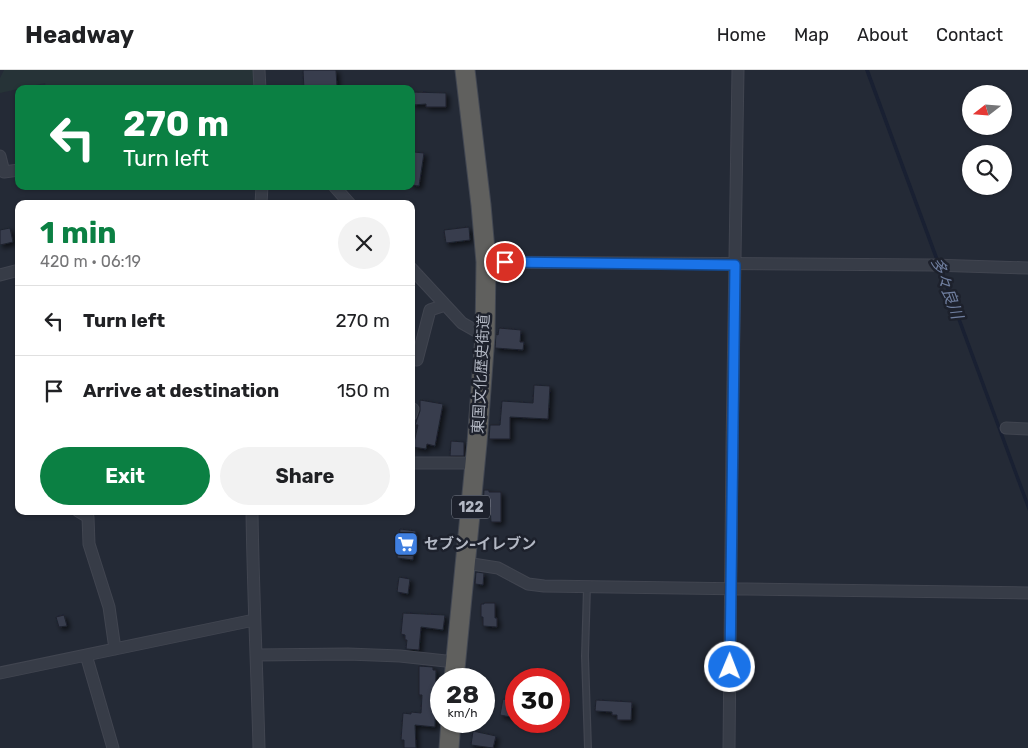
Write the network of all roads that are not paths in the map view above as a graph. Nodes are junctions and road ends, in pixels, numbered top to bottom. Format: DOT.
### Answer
graph roads {
  1 [pos="259,70"];
  2 [pos="465,70"];
  3 [pos="738,70"];
  4 [pos="260,85"];
  5 [pos="0,156"];
  6 [pos="15,171"];
  7 [pos="338,190"];
  8 [pos="346,200"];
  9 [pos="486,262"];
  10 [pos="735,265"];
  11 [pos="1028,268"];
  12 [pos="15,271"];
  13 [pos="415,272"];
  14 [pos="0,275"];
  15 [pos="445,305"];
  16 [pos="485,336"];
  17 [pos="415,359"];
  18 [pos="1006,428"];
  19 [pos="1028,429"];
  20 [pos="415,463"];
  21 [pos="475,463"];
  22 [pos="86,515"];
  23 [pos="252,515"];
  24 [pos="466,563"];
  25 [pos="587,587"];
  26 [pos="730,588"];
  27 [pos="1028,593"];
  28 [pos="254,620"];
  29 [pos="115,649"];
  30 [pos="86,655"];
  31 [pos="257,655"];
  32 [pos="447,668"];
  33 [pos="455,668"];
  34 [pos="0,673"];
  35 [pos="450,733"];
  36 [pos="113,748"];
  37 [pos="260,748"];
  38 [pos="449,748"];
  39 [pos="588,748"];
  40 [pos="729,748"];
  1 -- 4 [label="street"];
  2 -- 9 [label="highway, 東国文化歴史街道 / 122"];
  3 -- 10 [label="street"];
  5 -- 6 [label="street"];
  7 -- 8 [label="street"];
  9 -- 10 [label="street"];
  9 -- 16 [label="highway, 東国文化歴史街道 / 122"];
  10 -- 11 [label="street"];
  10 -- 26 [label="street"];
  12 -- 14 [label="street"];
  13 -- 15 [label="street"];
  15 -- 16 [label="street"];
  15 -- 17 [label="street"];
  16 -- 21 [label="highway, 東国文化歴史街道 / 122"];
  18 -- 19 [label="street"];
  20 -- 21 [label="street"];
  21 -- 24 [label="highway, 東国文化歴史街道 / 122"];
  22 -- 29 [label="street"];
  23 -- 28 [label="street"];
  24 -- 25 [label="street"];
  24 -- 33 [label="highway, 東国文化歴史街道 / 122"];
  25 -- 26 [label="street"];
  25 -- 39 [label="lane"];
  26 -- 27 [label="street"];
  26 -- 40 [label="street"];
  28 -- 29 [label="street"];
  28 -- 31 [label="street"];
  29 -- 30 [label="street"];
  30 -- 34 [label="street"];
  30 -- 36 [label="street"];
  31 -- 32 [label="street"];
  31 -- 37 [label="street"];
  35 -- 38 [label="highway"];
}
